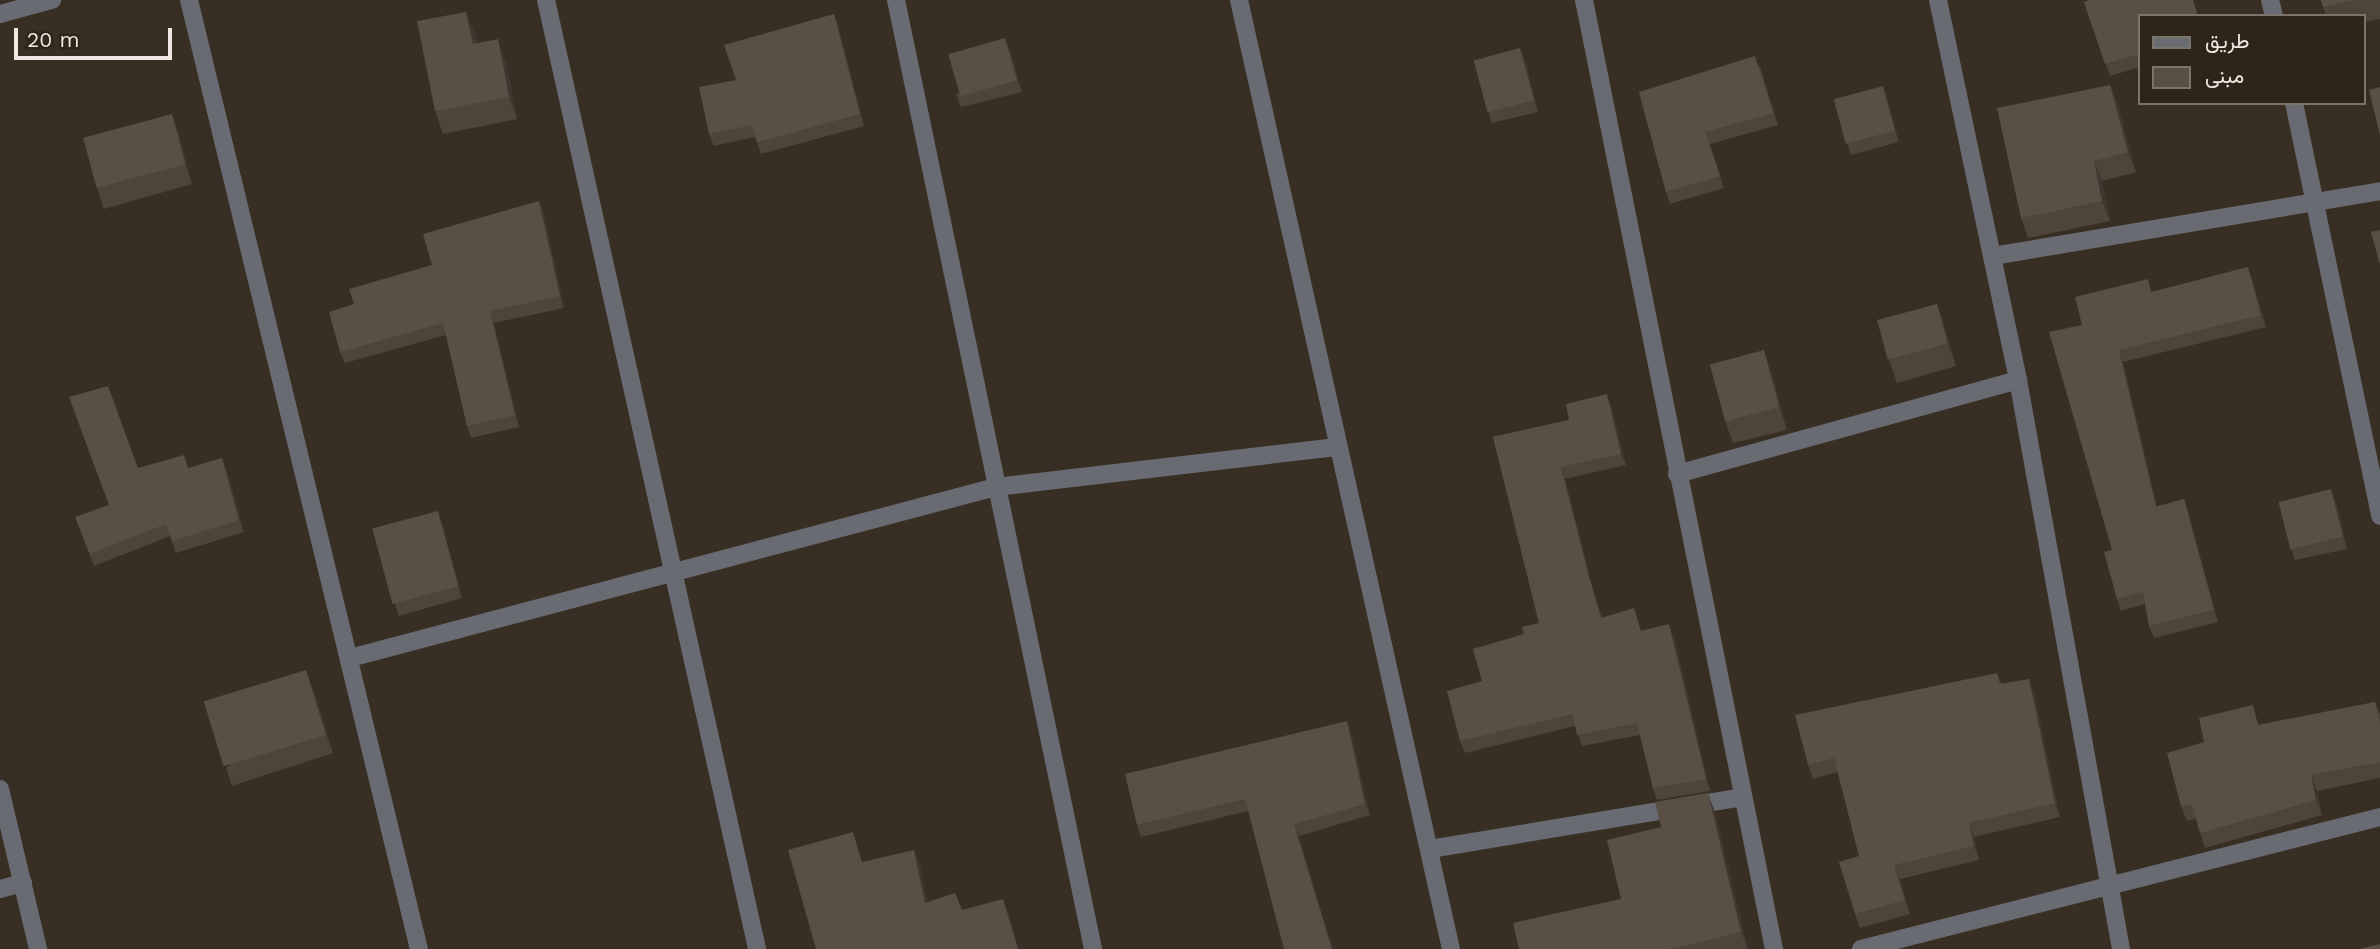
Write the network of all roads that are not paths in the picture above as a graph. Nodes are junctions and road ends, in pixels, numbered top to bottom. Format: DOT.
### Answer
graph roads {
  1 [pos="52,0"];
  2 [pos="189,0"];
  3 [pos="546,0"];
  4 [pos="896,0"];
  5 [pos="1239,0"];
  6 [pos="1584,0"];
  7 [pos="1938,0"];
  8 [pos="0,14"];
  9 [pos="2294,105"];
  10 [pos="2380,191"];
  11 [pos="2317,203"];
  12 [pos="1993,256"];
  13 [pos="2018,380"];
  14 [pos="1335,447"];
  15 [pos="1678,474"];
  16 [pos="996,487"];
  17 [pos="2380,516"];
  18 [pos="673,571"];
  19 [pos="350,658"];
  20 [pos="0,789"];
  21 [pos="1742,797"];
  22 [pos="2380,817"];
  23 [pos="1430,849"];
  24 [pos="23,883"];
  25 [pos="2107,886"];
  26 [pos="0,889"];
  27 [pos="38,949"];
  28 [pos="419,949"];
  29 [pos="757,949"];
  30 [pos="1094,949"];
  31 [pos="1451,949"];
  32 [pos="1774,949"];
  33 [pos="1861,949"];
  34 [pos="2121,949"];
  1 -- 8 [label="street"];
  2 -- 19 [label="street"];
  3 -- 18 [label="street"];
  4 -- 16 [label="street"];
  5 -- 14 [label="street"];
  6 -- 15 [label="street"];
  7 -- 12 [label="street"];
  9 -- 11 [label="street"];
  10 -- 11 [label="street"];
  11 -- 12 [label="street"];
  11 -- 17 [label="street"];
  12 -- 13 [label="street"];
  13 -- 15 [label="street"];
  13 -- 25 [label="street"];
  14 -- 16 [label="street"];
  14 -- 23 [label="street"];
  15 -- 21 [label="street"];
  16 -- 18 [label="street"];
  16 -- 30 [label="street"];
  18 -- 19 [label="street"];
  18 -- 29 [label="street"];
  19 -- 28 [label="street"];
  20 -- 24 [label="street"];
  21 -- 23 [label="street"];
  21 -- 32 [label="street"];
  22 -- 25 [label="street"];
  23 -- 31 [label="street"];
  24 -- 26 [label="street"];
  24 -- 27 [label="street"];
  25 -- 33 [label="street"];
  25 -- 34 [label="street"];
}
